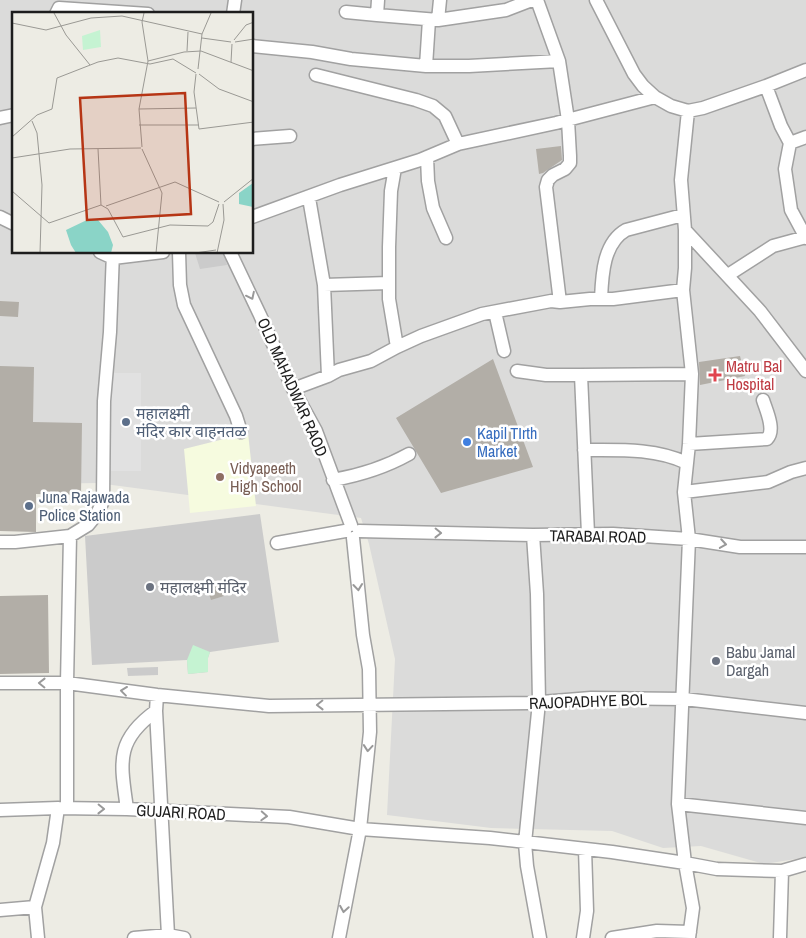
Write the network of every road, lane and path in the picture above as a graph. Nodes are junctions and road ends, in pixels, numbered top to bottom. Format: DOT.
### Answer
graph roads {
  1 [pos="378,0"];
  2 [pos="440,0"];
  3 [pos="532,0"];
  4 [pos="537,0"];
  5 [pos="596,0"];
  6 [pos="57,12"];
  7 [pos="118,12"];
  8 [pos="346,12"];
  9 [pos="377,15"];
  10 [pos="434,20"];
  11 [pos="254,46"];
  12 [pos="559,61"];
  13 [pos="426,66"];
  14 [pos="806,70"];
  15 [pos="316,75"];
  16 [pos="766,86"];
  17 [pos="655,97"];
  18 [pos="688,111"];
  19 [pos="568,120"];
  20 [pos="290,136"];
  21 [pos="806,137"];
  22 [pos="254,139"];
  23 [pos="790,143"];
  24 [pos="458,144"];
  25 [pos="427,157"];
  26 [pos="395,168"];
  27 [pos="309,198"];
  28 [pos="683,215"];
  29 [pos="254,216"];
  30 [pos="0,217"];
  31 [pos="12,223"];
  32 [pos="685,230"];
  33 [pos="806,237"];
  34 [pos="446,238"];
  35 [pos="136,254"];
  36 [pos="180,254"];
  37 [pos="231,254"];
  38 [pos="113,255"];
  39 [pos="728,275"];
  40 [pos="389,283"];
  41 [pos="324,285"];
  42 [pos="682,290"];
  43 [pos="601,299"];
  44 [pos="560,302"];
  45 [pos="495,312"];
  46 [pos="397,347"];
  47 [pos="504,351"];
  48 [pos="805,368"];
  49 [pos="517,371"];
  50 [pos="692,374"];
  51 [pos="328,376"];
  52 [pos="581,376"];
  53 [pos="292,389"];
  54 [pos="763,400"];
  55 [pos="242,432"];
  56 [pos="689,444"];
  57 [pos="584,450"];
  58 [pos="409,454"];
  59 [pos="687,463"];
  60 [pos="806,468"];
  61 [pos="333,480"];
  62 [pos="684,492"];
  63 [pos="352,531"];
  64 [pos="588,534"];
  65 [pos="533,535"];
  66 [pos="70,536"];
  67 [pos="689,539"];
  68 [pos="0,542"];
  69 [pos="277,543"];
  70 [pos="806,547"];
  71 [pos="0,683"];
  72 [pos="67,683"];
  73 [pos="157,695"];
  74 [pos="684,699"];
  75 [pos="539,702"];
  76 [pos="369,704"];
  77 [pos="156,711"];
  78 [pos="806,713"];
  79 [pos="678,804"];
  80 [pos="63,808"];
  81 [pos="127,809"];
  82 [pos="0,810"];
  83 [pos="161,811"];
  84 [pos="806,818"];
  85 [pos="360,829"];
  86 [pos="525,843"];
  87 [pos="585,850"];
  88 [pos="685,863"];
  89 [pos="806,864"];
  90 [pos="782,871"];
  91 [pos="35,907"];
  92 [pos="0,910"];
  93 [pos="168,935"];
  94 [pos="690,935"];
  95 [pos="38,938"];
  96 [pos="134,938"];
  97 [pos="184,938"];
  98 [pos="339,938"];
  99 [pos="540,938"];
  100 [pos="583,938"];
  101 [pos="612,938"];
  102 [pos="780,938"];
  1 -- 9 [label="street"];
  2 -- 10 [label="street"];
  3 -- 10 [label="street"];
  4 -- 12 [label="street"];
  5 -- 17 [label="street"];
  6 -- 7 [label="street"];
  8 -- 9 [label="street"];
  9 -- 10 [label="street"];
  10 -- 13 [label="street"];
  11 -- 13 [label="street"];
  12 -- 13 [label="street"];
  12 -- 19 [label="street"];
  14 -- 16 [label="street"];
  15 -- 24 [label="street"];
  16 -- 18 [label="street"];
  16 -- 23 [label="street"];
  17 -- 18 [label="street"];
  17 -- 19 [label="street"];
  18 -- 28 [label="street"];
  19 -- 24 [label="street"];
  19 -- 44 [label="street"];
  20 -- 22 [label="street"];
  21 -- 23 [label="street"];
  23 -- 33 [label="street"];
  24 -- 25 [label="street"];
  25 -- 26 [label="street"];
  25 -- 34 [label="street"];
  26 -- 27 [label="street"];
  26 -- 40 [label="street"];
  27 -- 29 [label="street"];
  27 -- 41 [label="street"];
  28 -- 32 [label="street"];
  28 -- 43 [label="street"];
  30 -- 31 [label="street"];
  32 -- 39 [label="street"];
  32 -- 42 [label="street"];
  33 -- 39 [label="street"];
  35 -- 38 [label="street"];
  36 -- 55 [label="street"];
  37 -- 53 [label="street, OLD MAHADWAR RAOD, one-way"];
  38 -- 66 [label="street"];
  39 -- 48 [label="street"];
  40 -- 41 [label="street"];
  40 -- 46 [label="street"];
  41 -- 51 [label="street"];
  42 -- 43 [label="street"];
  42 -- 50 [label="street"];
  43 -- 44 [label="street"];
  44 -- 45 [label="street"];
  45 -- 46 [label="street"];
  45 -- 47 [label="street"];
  46 -- 51 [label="street"];
  49 -- 52 [label="street"];
  50 -- 52 [label="street"];
  50 -- 56 [label="street"];
  51 -- 53 [label="street"];
  52 -- 57 [label="street"];
  53 -- 61 [label="street, OLD MAHADWAR RAOD"];
  54 -- 56 [label="street"];
  56 -- 59 [label="street"];
  57 -- 59 [label="street"];
  57 -- 64 [label="street"];
  58 -- 61 [label="street"];
  59 -- 62 [label="street"];
  60 -- 62 [label="street"];
  61 -- 63 [label="street, OLD MAHADWAR RAOD"];
  62 -- 67 [label="street"];
  63 -- 65 [label="street, TARABAI ROAD, one-way"];
  63 -- 69 [label="street, TARABAI ROAD"];
  63 -- 76 [label="street, OLD MAHADWAR RAOD, one-way"];
  64 -- 65 [label="street, TARABAI ROAD"];
  64 -- 67 [label="street, TARABAI ROAD"];
  65 -- 75 [label="street"];
  66 -- 68 [label="street"];
  66 -- 72 [label="street"];
  67 -- 70 [label="street, TARABAI ROAD, one-way"];
  67 -- 74 [label="street"];
  72 -- 71 [label="street, RAJOPADHYE BOL, one-way"];
  73 -- 72 [label="street, RAJOPADHYE BOL, one-way"];
  72 -- 80 [label="street"];
  76 -- 73 [label="street, RAJOPADHYE BOL, one-way"];
  73 -- 77 [label="street"];
  74 -- 75 [label="street, RAJOPADHYE BOL"];
  74 -- 78 [label="street, RAJOPADHYE BOL"];
  74 -- 79 [label="street"];
  75 -- 76 [label="street, RAJOPADHYE BOL"];
  75 -- 86 [label="street"];
  76 -- 85 [label="street, OLD MAHADWAR RAOD, one-way"];
  77 -- 81 [label="street"];
  77 -- 83 [label="street"];
  79 -- 84 [label="street"];
  79 -- 88 [label="street"];
  80 -- 81 [label="street, GUJARI ROAD, one-way"];
  80 -- 82 [label="street, GUJARI ROAD"];
  80 -- 91 [label="street"];
  81 -- 83 [label="street, GUJARI ROAD"];
  83 -- 85 [label="street, GUJARI ROAD, one-way"];
  83 -- 93 [label="street"];
  85 -- 86 [label="street, GUJARI ROAD"];
  85 -- 98 [label="street, OLD MAHADWAR RAOD, one-way"];
  86 -- 87 [label="street, GUJARI ROAD"];
  86 -- 99 [label="street"];
  87 -- 88 [label="street, GUJARI ROAD"];
  87 -- 100 [label="street"];
  88 -- 90 [label="street, GUJARI ROAD"];
  88 -- 94 [label="street"];
  89 -- 90 [label="street, GUJARI ROAD"];
  90 -- 102 [label="street"];
  91 -- 92 [label="street"];
  91 -- 95 [label="street"];
  93 -- 96 [label="street"];
  93 -- 97 [label="street"];
  94 -- 101 [label="street"];
}
